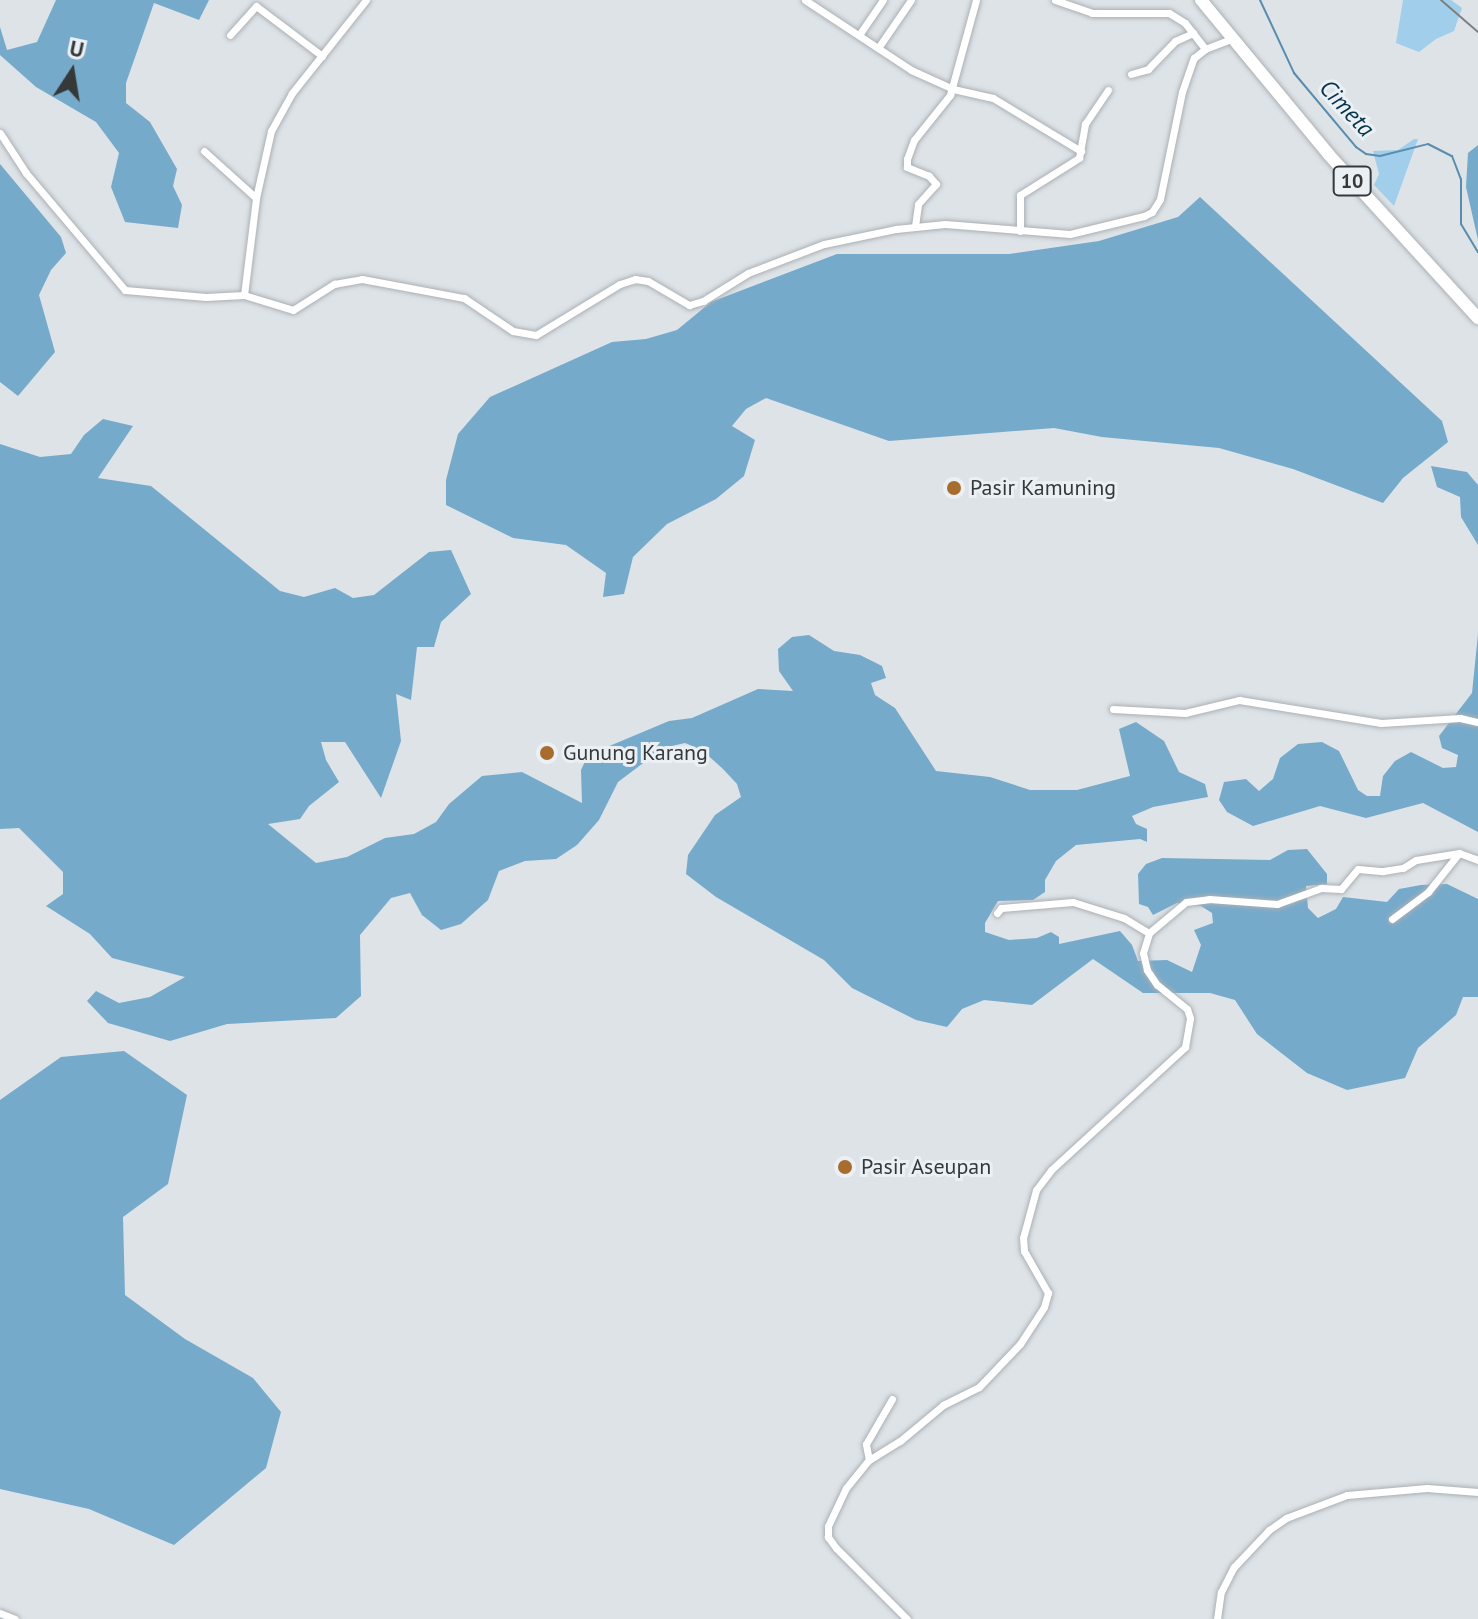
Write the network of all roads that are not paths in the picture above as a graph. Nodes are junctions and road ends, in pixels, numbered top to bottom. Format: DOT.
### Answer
graph roads {
  1 [pos="366,0"];
  2 [pos="883,0"];
  3 [pos="911,0"];
  4 [pos="976,0"];
  5 [pos="1055,0"];
  6 [pos="1201,0"];
  7 [pos="811,1"];
  8 [pos="1193,33"];
  9 [pos="230,35"];
  10 [pos="859,35"];
  11 [pos="1235,38"];
  12 [pos="878,48"];
  13 [pos="1205,49"];
  14 [pos="322,56"];
  15 [pos="1131,74"];
  16 [pos="953,89"];
  17 [pos="1108,90"];
  18 [pos="0,133"];
  19 [pos="204,151"];
  20 [pos="1081,151"];
  21 [pos="256,198"];
  22 [pos="915,226"];
  23 [pos="1020,231"];
  24 [pos="244,295"];
  25 [pos="1478,318"];
  26 [pos="1113,709"];
  27 [pos="1478,722"];
  28 [pos="1459,853"];
  29 [pos="1478,860"];
  30 [pos="997,913"];
  31 [pos="1392,919"];
  32 [pos="1149,933"];
  33 [pos="892,1399"];
  34 [pos="869,1460"];
  35 [pos="1478,1492"];
  36 [pos="0,1613"];
  37 [pos="15,1619"];
  38 [pos="907,1619"];
  39 [pos="1217,1619"];
  1 -- 14 [label="street"];
  2 -- 10 [label="street"];
  3 -- 12 [label="street"];
  4 -- 16 [label="street"];
  5 -- 8 [label="street"];
  6 -- 11 [label="highway, 10"];
  7 -- 10 [label="street"];
  8 -- 13 [label="street"];
  8 -- 15 [label="street"];
  9 -- 14 [label="street"];
  10 -- 12 [label="street"];
  11 -- 13 [label="street"];
  11 -- 25 [label="highway, 10"];
  12 -- 16 [label="street"];
  13 -- 23 [label="street"];
  14 -- 21 [label="street"];
  16 -- 20 [label="street"];
  16 -- 22 [label="street"];
  17 -- 20 [label="street"];
  18 -- 24 [label="street"];
  19 -- 21 [label="street"];
  20 -- 23 [label="street"];
  21 -- 24 [label="street"];
  22 -- 23 [label="street"];
  22 -- 24 [label="street"];
  26 -- 27 [label="street"];
  28 -- 29 [label="street"];
  28 -- 31 [label="street"];
  28 -- 32 [label="street"];
  30 -- 32 [label="street"];
  32 -- 34 [label="street"];
  33 -- 34 [label="street"];
  34 -- 38 [label="street"];
  35 -- 39 [label="street"];
  36 -- 37 [label="street"];
}
